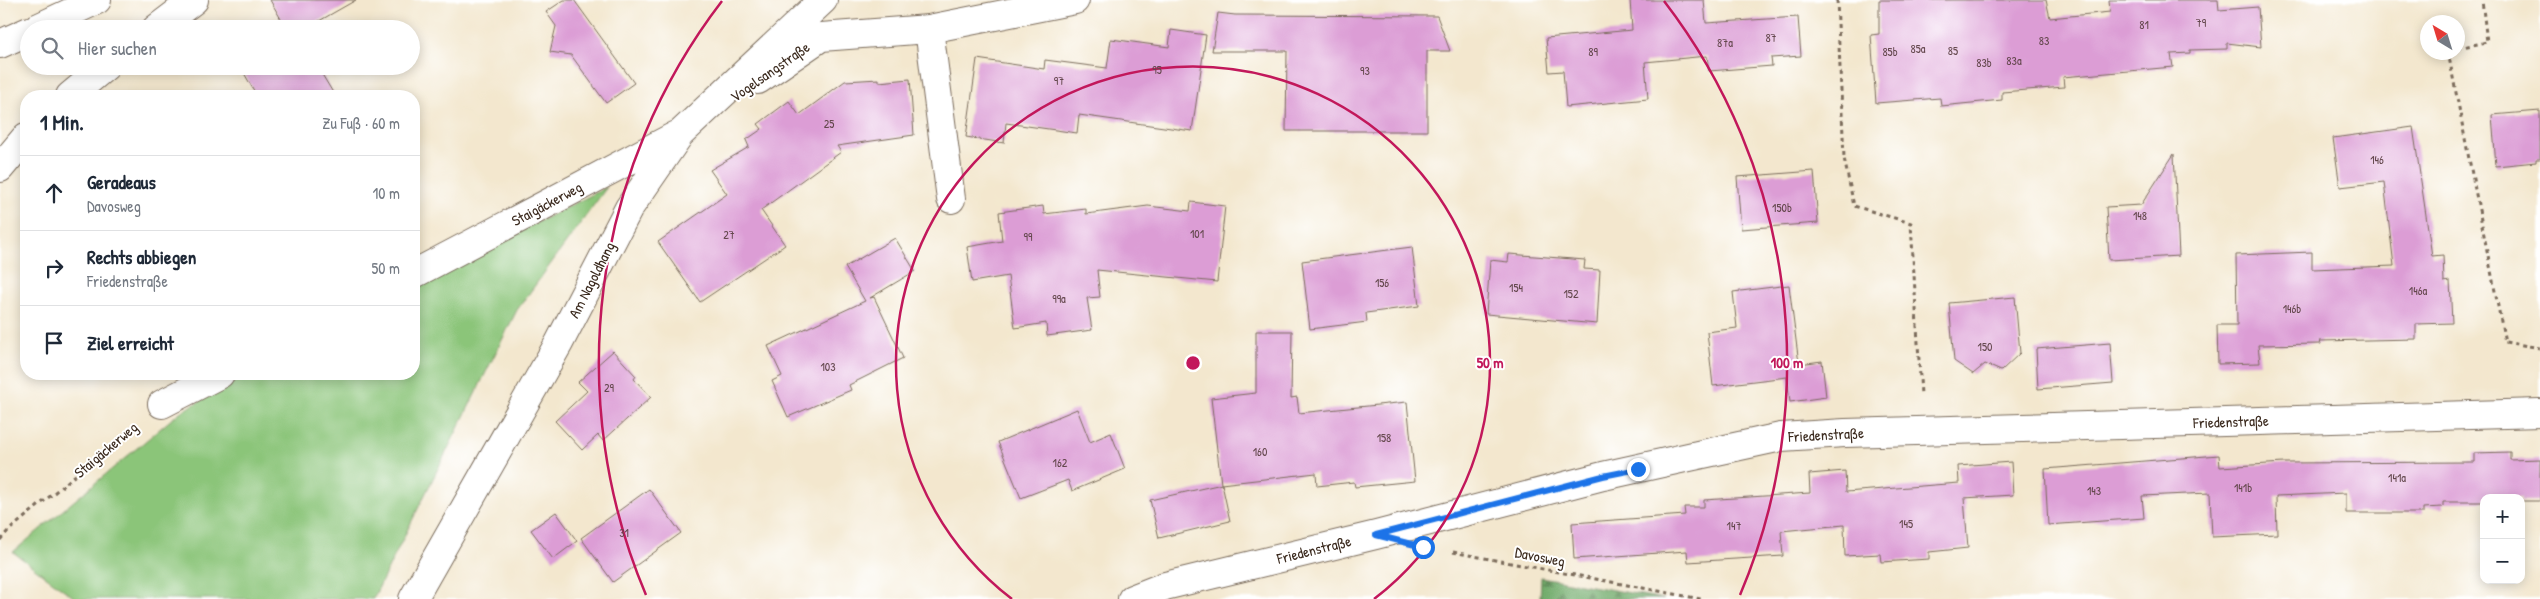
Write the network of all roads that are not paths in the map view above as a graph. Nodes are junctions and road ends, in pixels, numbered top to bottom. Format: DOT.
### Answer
graph roads {
  1 [pos="97,0"];
  2 [pos="194,0"];
  3 [pos="823,0"];
  4 [pos="1075,0"];
  5 [pos="54,20"];
  6 [pos="168,20"];
  7 [pos="929,29"];
  8 [pos="20,35"];
  9 [pos="0,44"];
  10 [pos="95,75"];
  11 [pos="77,90"];
  12 [pos="680,134"];
  13 [pos="20,144"];
  14 [pos="0,168"];
  15 [pos="951,199"];
  16 [pos="420,271"];
  17 [pos="208,380"];
  18 [pos="162,404"];
  19 [pos="2540,413"];
  20 [pos="413,599"];
  21 [pos="1132,599"];
  1 -- 5 [label="street"];
  2 -- 6 [label="street"];
  3 -- 12 [label="street, Am Nagoldhang"];
  4 -- 7 [label="street, Vogelsangstraße"];
  7 -- 12 [label="street, Vogelsangstraße"];
  7 -- 15 [label="street"];
  8 -- 9 [label="street"];
  10 -- 11 [label="street"];
  12 -- 16 [label="street, Staigäckerweg"];
  12 -- 20 [label="street, Am Nagoldhang"];
  13 -- 14 [label="street"];
  17 -- 18 [label="street"];
  19 -- 21 [label="street, Friedenstraße"];
}
